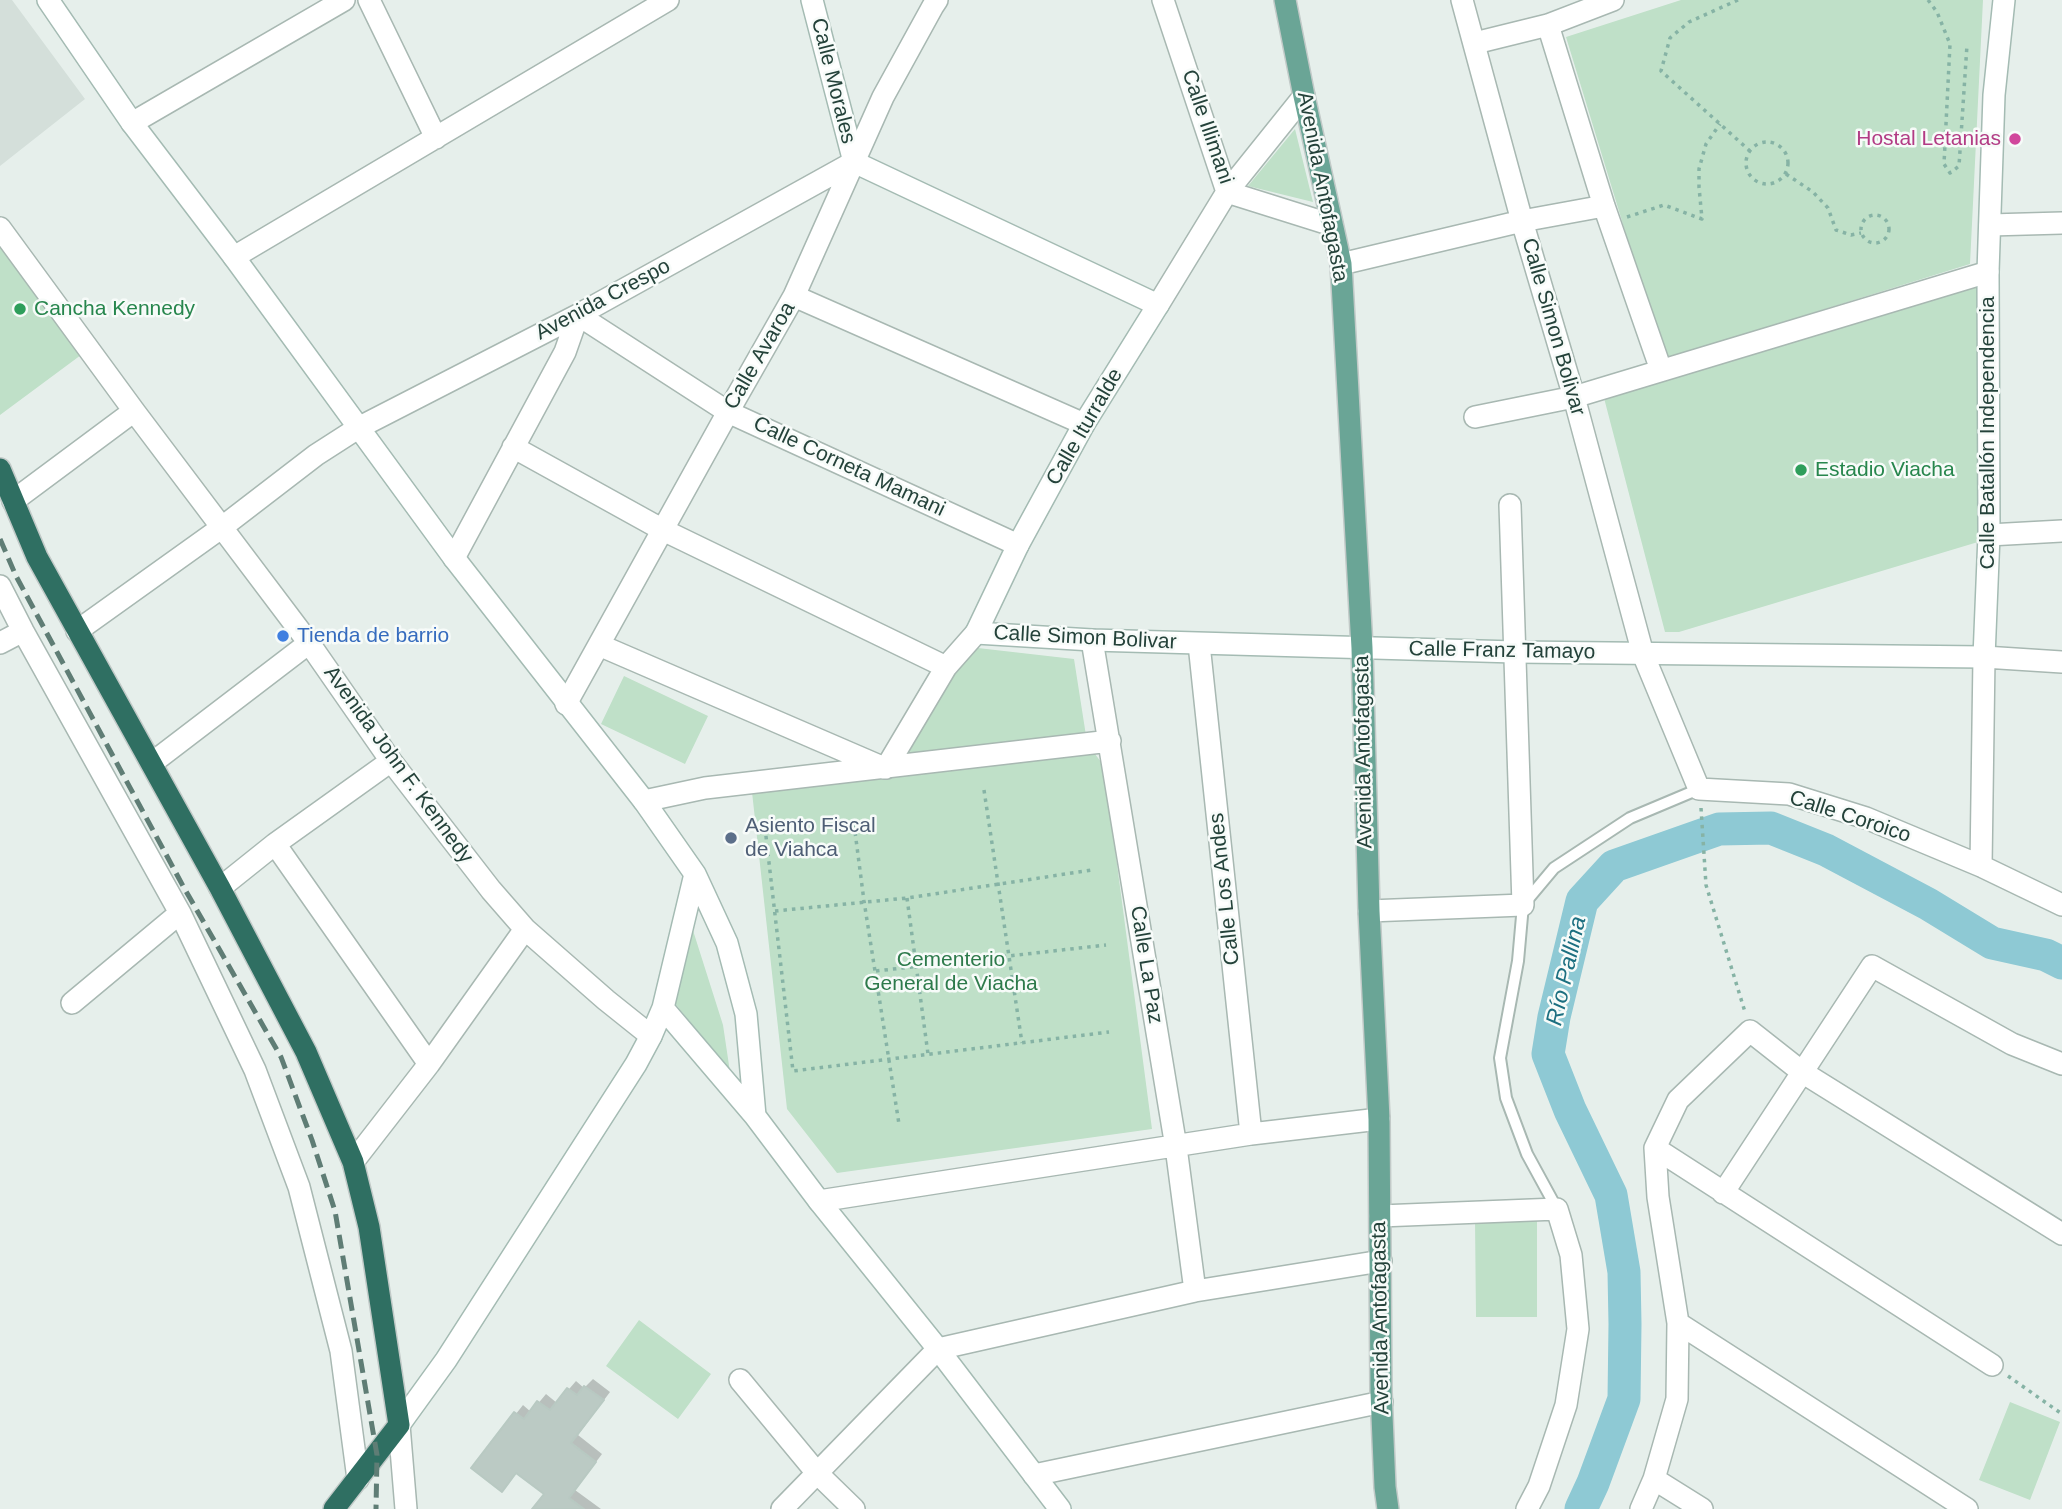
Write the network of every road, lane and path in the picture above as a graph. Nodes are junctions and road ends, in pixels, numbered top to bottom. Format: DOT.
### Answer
graph roads {
  1 [pos="48,0"];
  2 [pos="344,0"];
  3 [pos="369,0"];
  4 [pos="668,0"];
  5 [pos="812,0"];
  6 [pos="937,0"];
  7 [pos="1163,0"];
  8 [pos="1285,0"];
  9 [pos="1462,0"];
  10 [pos="1613,0"];
  11 [pos="1738,0"];
  12 [pos="1928,0"];
  13 [pos="2004,0"];
  14 [pos="1548,25"];
  15 [pos="1475,43"];
  16 [pos="1967,45"];
  17 [pos="1304,96"];
  18 [pos="132,123"];
  19 [pos="1720,124"];
  20 [pos="436,138"];
  21 [pos="1750,151"];
  22 [pos="854,162"];
  23 [pos="1786,174"];
  24 [pos="1227,192"];
  25 [pos="1607,215"];
  26 [pos="1522,221"];
  27 [pos="2062,223"];
  28 [pos="1332,225"];
  29 [pos="1990,225"];
  30 [pos="0,228"];
  31 [pos="1861,233"];
  32 [pos="234,257"];
  33 [pos="1340,264"];
  34 [pos="1988,272"];
  35 [pos="794,296"];
  36 [pos="1158,305"];
  37 [pos="578,314"];
  38 [pos="1661,370"];
  39 [pos="1574,397"];
  40 [pos="134,411"];
  41 [pos="728,412"];
  42 [pos="1475,417"];
  43 [pos="1084,424"];
  44 [pos="358,428"];
  45 [pos="513,447"];
  46 [pos="0,469"];
  47 [pos="13,501"];
  48 [pos="1510,505"];
  49 [pos="221,528"];
  50 [pos="663,530"];
  51 [pos="2062,531"];
  52 [pos="1989,535"];
  53 [pos="1018,545"];
  54 [pos="454,558"];
  55 [pos="0,586"];
  56 [pos="23,631"];
  57 [pos="76,631"];
  58 [pos="976,633"];
  59 [pos="1092,640"];
  60 [pos="0,643"];
  61 [pos="309,643"];
  62 [pos="1199,644"];
  63 [pos="599,645"];
  64 [pos="1362,648"];
  65 [pos="1516,652"];
  66 [pos="1643,654"];
  67 [pos="1984,657"];
  68 [pos="2062,662"];
  69 [pos="946,667"];
  70 [pos="566,704"];
  71 [pos="1110,741"];
  72 [pos="391,761"];
  73 [pos="152,763"];
  74 [pos="886,768"];
  75 [pos="1699,789"];
  76 [pos="984,790"];
  77 [pos="644,802"];
  78 [pos="1701,811"];
  79 [pos="764,819"];
  80 [pos="854,824"];
  81 [pos="275,844"];
  82 [pos="1981,866"];
  83 [pos="1092,870"];
  84 [pos="695,874"];
  85 [pos="998,885"];
  86 [pos="220,888"];
  87 [pos="907,898"];
  88 [pos="864,901"];
  89 [pos="1523,905"];
  90 [pos="2062,905"];
  91 [pos="775,911"];
  92 [pos="1368,911"];
  93 [pos="180,913"];
  94 [pos="525,929"];
  95 [pos="1106,946"];
  96 [pos="1009,956"];
  97 [pos="916,966"];
  98 [pos="876,971"];
  99 [pos="72,1003"];
  100 [pos="663,1008"];
  101 [pos="1109,1031"];
  102 [pos="1750,1031"];
  103 [pos="651,1036"];
  104 [pos="1022,1042"];
  105 [pos="928,1054"];
  106 [pos="889,1059"];
  107 [pos="429,1064"];
  108 [pos="2062,1064"];
  109 [pos="1802,1072"];
  110 [pos="755,1116"];
  111 [pos="1379,1119"];
  112 [pos="899,1124"];
  113 [pos="1251,1134"];
  114 [pos="1176,1147"];
  115 [pos="1655,1149"];
  116 [pos="353,1162"];
  117 [pos="1723,1193"];
  118 [pos="820,1201"];
  119 [pos="1557,1209"];
  120 [pos="1380,1216"];
  121 [pos="2062,1234"];
  122 [pos="1381,1261"];
  123 [pos="1195,1292"];
  124 [pos="1678,1323"];
  125 [pos="938,1349"];
  126 [pos="1992,1365"];
  127 [pos="740,1380"];
  128 [pos="1381,1402"];
  129 [pos="2062,1414"];
  130 [pos="400,1425"];
  131 [pos="817,1473"];
  132 [pos="1034,1475"];
  133 [pos="358,1479"];
  134 [pos="1654,1479"];
  135 [pos="334,1509"];
  136 [pos="406,1509"];
  137 [pos="782,1509"];
  138 [pos="854,1509"];
  139 [pos="1060,1509"];
  140 [pos="1388,1509"];
  141 [pos="1527,1509"];
  142 [pos="1642,1509"];
  143 [pos="1702,1509"];
  144 [pos="1967,1509"];
  1 -- 18 [label="street"];
  2 -- 18 [label="street"];
  3 -- 20 [label="street"];
  4 -- 20 [label="street"];
  5 -- 22 [label="street, Calle Morales"];
  6 -- 22 [label="street, Calle Avaroa"];
  7 -- 24 [label="street, Calle Illimani"];
  8 -- 17 [label="main road, Avenida Antofagasta"];
  9 -- 15 [label="street, Calle Simon Bolivar"];
  10 -- 14 [label="street"];
  11 -- 19 [label="path"];
  12 -- 16 [label="path"];
  13 -- 29 [label="street, Calle Batallón Independencia"];
  14 -- 15 [label="street"];
  14 -- 25 [label="street"];
  15 -- 26 [label="street, Calle Simon Bolivar"];
  17 -- 24 [label="street, Calle Iturralde"];
  17 -- 28 [label="main road, Avenida Antofagasta"];
  18 -- 32 [label="street"];
  19 -- 21 [label="path"];
  19 -- 25 [label="path"];
  20 -- 32 [label="street"];
  21 -- 23 [label="path"];
  21 -- 23 [label="path"];
  22 -- 35 [label="street, Calle Avaroa"];
  22 -- 36 [label="street"];
  22 -- 37 [label="street, Avenida Crespo"];
  23 -- 31 [label="path"];
  24 -- 28 [label="street, Calle Illimani"];
  24 -- 36 [label="street, Calle Iturralde"];
  25 -- 26 [label="street"];
  25 -- 38 [label="street"];
  26 -- 33 [label="street"];
  26 -- 39 [label="street, Calle Simon Bolivar"];
  27 -- 29 [label="street"];
  28 -- 33 [label="main road, Avenida Antofagasta"];
  29 -- 34 [label="street, Calle Batallón Independencia"];
  30 -- 40 [label="street, Avenida John F. Kennedy"];
  31 -- 31 [label="path"];
  32 -- 44 [label="street"];
  33 -- 64 [label="main road, Avenida Antofagasta"];
  34 -- 38 [label="street"];
  34 -- 52 [label="street, Calle Batallón Independencia"];
  35 -- 41 [label="street, Calle Avaroa"];
  35 -- 43 [label="street"];
  36 -- 43 [label="street, Calle Iturralde"];
  37 -- 41 [label="street, Calle Corneta Mamani"];
  37 -- 44 [label="street, Avenida Crespo"];
  37 -- 45 [label="street"];
  38 -- 39 [label="street"];
  39 -- 42 [label="street"];
  39 -- 66 [label="street, Calle Simon Bolivar"];
  40 -- 47 [label="street"];
  40 -- 49 [label="street, Avenida John F. Kennedy"];
  41 -- 50 [label="street, Calle Avaroa"];
  41 -- 53 [label="street, Calle Corneta Mamani"];
  43 -- 53 [label="street, Calle Iturralde"];
  44 -- 49 [label="street, Avenida Crespo"];
  44 -- 54 [label="street"];
  45 -- 50 [label="street"];
  45 -- 54 [label="street"];
  46 -- 47 [label="highway"];
  47 -- 57 [label="highway"];
  48 -- 65 [label="street"];
  49 -- 57 [label="street, Avenida Crespo"];
  49 -- 61 [label="street, Avenida John F. Kennedy"];
  50 -- 63 [label="street, Calle Avaroa"];
  50 -- 69 [label="street"];
  51 -- 52 [label="street"];
  52 -- 67 [label="street, Calle Batallón Independencia"];
  53 -- 58 [label="street, Calle Iturralde"];
  54 -- 70 [label="street"];
  55 -- 56 [label="street"];
  56 -- 60 [label="street"];
  56 -- 93 [label="street"];
  57 -- 73 [label="highway"];
  58 -- 59 [label="street, Calle Simon Bolivar"];
  58 -- 69 [label="street, Calle Iturralde"];
  59 -- 62 [label="street, Calle Simon Bolivar"];
  59 -- 71 [label="street, Calle La Paz"];
  61 -- 72 [label="street, Avenida John F. Kennedy"];
  61 -- 73 [label="street"];
  62 -- 64 [label="street, Calle Simon Bolivar"];
  62 -- 113 [label="street, Calle Los Andes"];
  63 -- 70 [label="street, Calle Avaroa"];
  63 -- 74 [label="street"];
  64 -- 65 [label="street, Calle Franz Tamayo"];
  64 -- 92 [label="main road, Avenida Antofagasta"];
  65 -- 66 [label="street, Calle Franz Tamayo"];
  65 -- 89 [label="street"];
  66 -- 67 [label="street"];
  66 -- 75 [label="street, Calle Simon Bolivar"];
  67 -- 68 [label="street"];
  67 -- 82 [label="street, Calle Batallón Independencia"];
  69 -- 74 [label="street, Calle Iturralde"];
  70 -- 77 [label="street"];
  71 -- 74 [label="street"];
  71 -- 114 [label="street, Calle La Paz"];
  72 -- 81 [label="street"];
  72 -- 94 [label="street, Avenida John F. Kennedy"];
  73 -- 86 [label="highway"];
  74 -- 77 [label="street"];
  75 -- 82 [label="street, Calle Coroico"];
  75 -- 89 [label="lane, Calle Coroico"];
  76 -- 85 [label="path"];
  77 -- 84 [label="street"];
  78 -- 102 [label="path"];
  79 -- 91 [label="path"];
  80 -- 88 [label="path"];
  81 -- 86 [label="street"];
  81 -- 107 [label="street"];
  82 -- 90 [label="street, Calle Coroico"];
  83 -- 85 [label="path"];
  84 -- 100 [label="street"];
  84 -- 110 [label="street"];
  85 -- 87 [label="path"];
  85 -- 96 [label="path"];
  86 -- 116 [label="highway"];
  87 -- 88 [label="path"];
  87 -- 97 [label="path"];
  88 -- 91 [label="path"];
  88 -- 98 [label="path"];
  89 -- 92 [label="street"];
  89 -- 119 [label="lane"];
  91 -- 106 [label="path"];
  92 -- 111 [label="main road, Avenida Antofagasta"];
  93 -- 99 [label="street"];
  93 -- 133 [label="street"];
  94 -- 103 [label="street, Avenida John F. Kennedy"];
  94 -- 107 [label="street"];
  95 -- 96 [label="path"];
  96 -- 97 [label="path"];
  96 -- 104 [label="path"];
  97 -- 98 [label="path"];
  97 -- 105 [label="path"];
  98 -- 106 [label="path"];
  100 -- 103 [label="street"];
  100 -- 110 [label="street"];
  101 -- 104 [label="path"];
  102 -- 109 [label="street"];
  102 -- 115 [label="street"];
  103 -- 130 [label="street"];
  104 -- 105 [label="path"];
  105 -- 106 [label="path"];
  106 -- 112 [label="path"];
  107 -- 116 [label="street"];
  108 -- 109 [label="street"];
  109 -- 117 [label="street"];
  109 -- 121 [label="street"];
  110 -- 118 [label="street"];
  111 -- 113 [label="street"];
  111 -- 120 [label="main road, Avenida Antofagasta"];
  113 -- 114 [label="street"];
  114 -- 118 [label="street"];
  114 -- 123 [label="street, Calle La Paz"];
  115 -- 117 [label="street"];
  115 -- 124 [label="street"];
  116 -- 130 [label="highway"];
  117 -- 126 [label="street"];
  118 -- 125 [label="street"];
  119 -- 120 [label="street"];
  119 -- 141 [label="street"];
  120 -- 122 [label="main road, Avenida Antofagasta"];
  122 -- 123 [label="street"];
  122 -- 128 [label="main road, Avenida Antofagasta"];
  123 -- 125 [label="street"];
  124 -- 134 [label="street"];
  124 -- 144 [label="street"];
  125 -- 131 [label="street"];
  125 -- 132 [label="street"];
  126 -- 129 [label="path"];
  127 -- 131 [label="street"];
  128 -- 132 [label="street"];
  128 -- 140 [label="main road, Avenida Antofagasta"];
  130 -- 133 [label="highway"];
  130 -- 136 [label="street"];
  131 -- 137 [label="street"];
  131 -- 138 [label="street"];
  132 -- 139 [label="street"];
  133 -- 135 [label="highway"];
  134 -- 142 [label="street"];
  134 -- 143 [label="street"];
}
